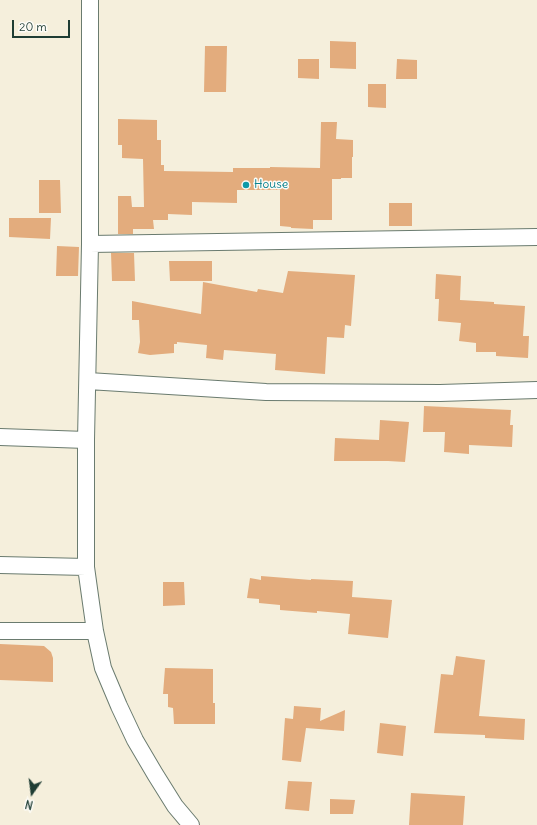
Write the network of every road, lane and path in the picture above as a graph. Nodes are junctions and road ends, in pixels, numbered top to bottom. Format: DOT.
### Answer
graph roads {
  1 [pos="90,0"];
  2 [pos="537,237"];
  3 [pos="90,244"];
  4 [pos="88,381"];
  5 [pos="537,390"];
  6 [pos="0,437"];
  7 [pos="86,440"];
  8 [pos="0,565"];
  9 [pos="86,567"];
  10 [pos="0,631"];
  11 [pos="95,631"];
  12 [pos="191,825"];
  1 -- 3 [label="street"];
  2 -- 3 [label="street"];
  3 -- 4 [label="street"];
  4 -- 5 [label="street"];
  4 -- 7 [label="street"];
  6 -- 7 [label="street"];
  7 -- 9 [label="street"];
  8 -- 9 [label="street"];
  9 -- 11 [label="street"];
  10 -- 11 [label="street"];
  11 -- 12 [label="street"];
}
